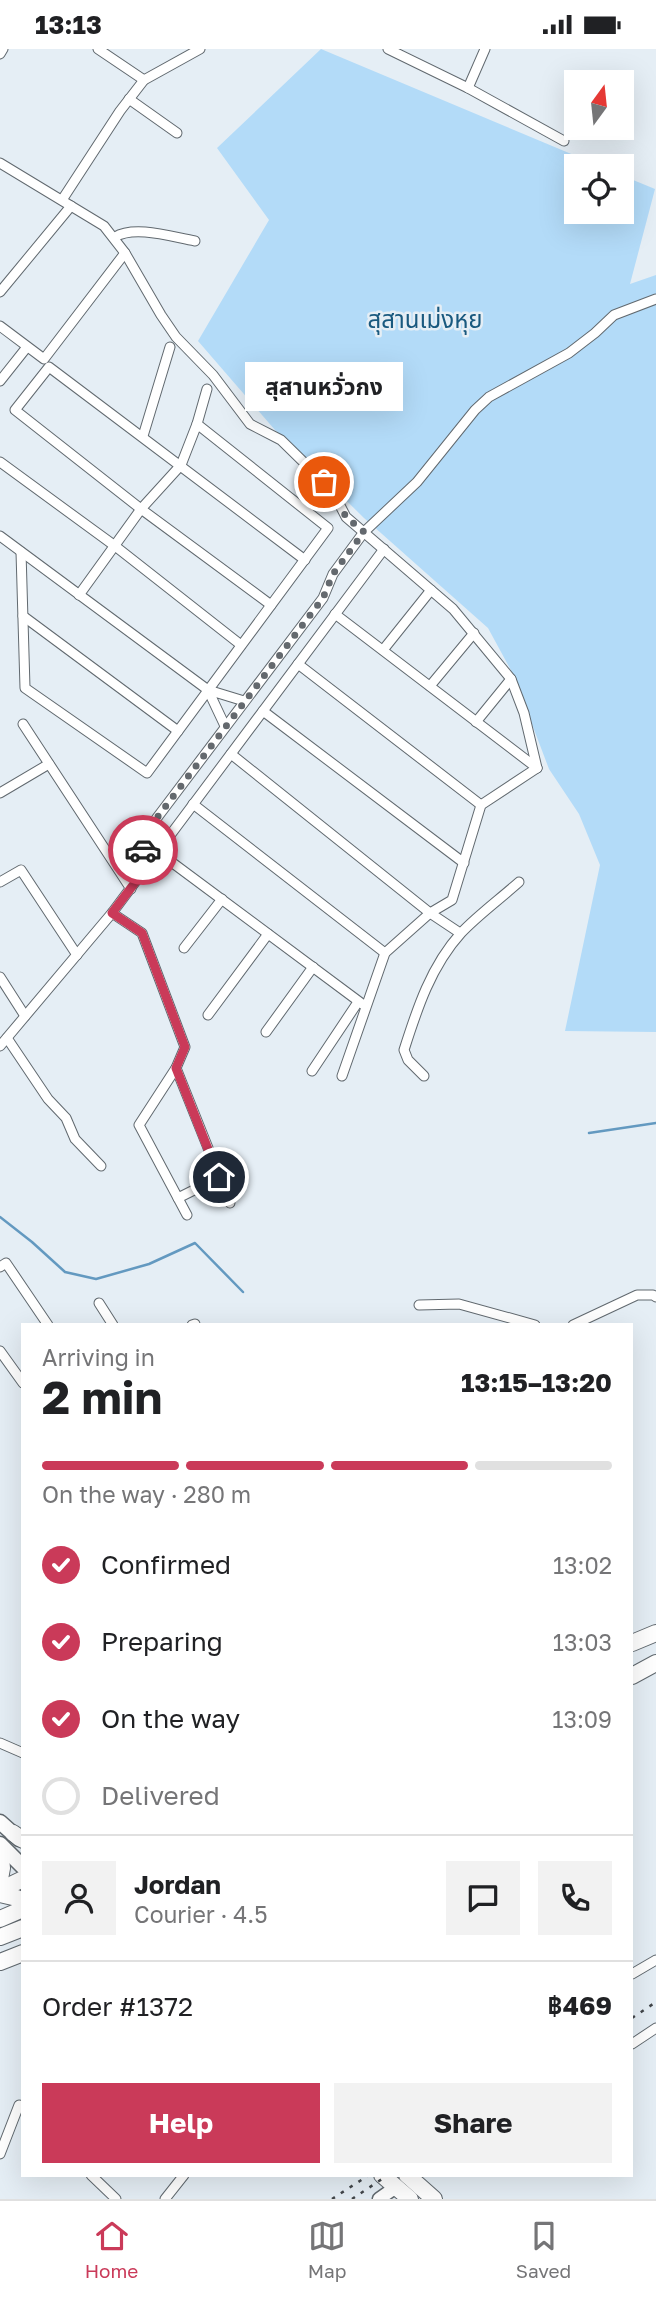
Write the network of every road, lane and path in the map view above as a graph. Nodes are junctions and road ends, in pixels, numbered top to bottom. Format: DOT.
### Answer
graph roads {
  1 [pos="3,49"];
  2 [pos="98,49"];
  3 [pos="200,49"];
  4 [pos="388,49"];
  5 [pos="485,49"];
  6 [pos="0,54"];
  7 [pos="144,80"];
  8 [pos="468,88"];
  9 [pos="129,99"];
  10 [pos="177,133"];
  11 [pos="564,141"];
  12 [pos="0,163"];
  13 [pos="66,203"];
  14 [pos="115,237"];
  15 [pos="195,241"];
  16 [pos="125,253"];
  17 [pos="0,292"];
  18 [pos="656,299"];
  19 [pos="0,326"];
  20 [pos="27,347"];
  21 [pos="170,347"];
  22 [pos="0,381"];
  23 [pos="207,389"];
  24 [pos="197,424"];
  25 [pos="143,436"];
  26 [pos="0,462"];
  27 [pos="181,465"];
  28 [pos="141,509"];
  29 [pos="364,532"];
  30 [pos="0,536"];
  31 [pos="115,546"];
  32 [pos="384,549"];
  33 [pos="21,552"];
  34 [pos="304,560"];
  35 [pos="431,590"];
  36 [pos="79,595"];
  37 [pos="271,605"];
  38 [pos="335,614"];
  39 [pos="23,616"];
  40 [pos="474,633"];
  41 [pos="241,645"];
  42 [pos="383,650"];
  43 [pos="298,664"];
  44 [pos="511,679"];
  45 [pos="430,686"];
  46 [pos="208,690"];
  47 [pos="244,701"];
  48 [pos="263,711"];
  49 [pos="476,722"];
  50 [pos="23,724"];
  51 [pos="225,726"];
  52 [pos="178,731"];
  53 [pos="231,754"];
  54 [pos="50,764"];
  55 [pos="537,768"];
  56 [pos="0,793"];
  57 [pos="193,804"];
  58 [pos="481,805"];
  59 [pos="158,852"];
  60 [pos="464,863"];
  61 [pos="137,880"];
  62 [pos="0,882"];
  63 [pos="519,882"];
  64 [pos="131,889"];
  65 [pos="222,899"];
  66 [pos="112,913"];
  67 [pos="430,913"];
  68 [pos="460,933"];
  69 [pos="268,934"];
  70 [pos="184,948"];
  71 [pos="385,953"];
  72 [pos="77,955"];
  73 [pos="313,967"];
  74 [pos="0,977"];
  75 [pos="361,1004"];
  76 [pos="208,1015"];
  77 [pos="25,1016"];
  78 [pos="267,1032"];
  79 [pos="3,1042"];
  80 [pos="176,1068"];
  81 [pos="312,1071"];
  82 [pos="342,1076"];
  83 [pos="424,1076"];
  84 [pos="101,1166"];
  85 [pos="219,1177"];
  86 [pos="178,1198"];
  87 [pos="230,1203"];
  88 [pos="187,1215"];
  89 [pos="1,1265"];
  90 [pos="656,1297"];
  91 [pos="99,1303"];
  92 [pos="419,1304"];
  93 [pos="46,1323"];
  94 [pos="112,1323"];
  95 [pos="528,1323"];
  96 [pos="577,1323"];
  97 [pos="0,1351"];
  98 [pos="21,1380"];
  99 [pos="656,1631"];
  100 [pos="633,1637"];
  101 [pos="633,1642"];
  102 [pos="656,1661"];
  103 [pos="633,1668"];
  104 [pos="633,1675"];
  105 [pos="0,1743"];
  106 [pos="21,1752"];
  107 [pos="0,1822"];
  108 [pos="20,1838"];
  109 [pos="0,1846"];
  110 [pos="21,1865"];
  111 [pos="0,1879"];
  112 [pos="21,1880"];
  113 [pos="0,1892"];
  114 [pos="21,1901"];
  115 [pos="21,1910"];
  116 [pos="0,1919"];
  117 [pos="21,1929"];
  118 [pos="0,1937"];
  119 [pos="21,1954"];
  120 [pos="656,1961"];
  121 [pos="1,1962"];
  122 [pos="21,1963"];
  123 [pos="633,1973"];
  124 [pos="656,2028"];
  125 [pos="633,2043"];
  126 [pos="21,2106"];
  127 [pos="0,2154"];
  128 [pos="93,2177"];
  129 [pos="182,2177"];
  130 [pos="388,2177"];
  131 [pos="411,2185"];
  132 [pos="116,2199"];
  133 [pos="165,2199"];
  134 [pos="379,2199"];
  135 [pos="434,2199"];
  1 -- 6 [label="street"];
  2 -- 7 [label="street"];
  3 -- 7 [label="street"];
  4 -- 8 [label="street"];
  5 -- 8 [label="street"];
  7 -- 9 [label="street"];
  8 -- 11 [label="street"];
  9 -- 10 [label="street"];
  9 -- 13 [label="street"];
  12 -- 13 [label="street"];
  13 -- 14 [label="street"];
  13 -- 17 [label="street"];
  14 -- 15 [label="street"];
  14 -- 16 [label="street"];
  16 -- 20 [label="street"];
  16 -- 29 [label="street"];
  18 -- 29 [label="street"];
  19 -- 20 [label="street"];
  20 -- 22 [label="street"];
  21 -- 25 [label="street"];
  23 -- 24 [label="street"];
  24 -- 27 [label="street"];
  24 -- 34 [label="street"];
  25 -- 27 [label="street"];
  25 -- 28 [label="street"];
  26 -- 31 [label="street"];
  27 -- 28 [label="street"];
  27 -- 34 [label="street"];
  28 -- 31 [label="street"];
  28 -- 37 [label="street"];
  29 -- 32 [label="street"];
  29 -- 47 [label="street"];
  30 -- 33 [label="street"];
  31 -- 36 [label="street"];
  31 -- 41 [label="street"];
  32 -- 35 [label="street"];
  32 -- 38 [label="street"];
  33 -- 36 [label="street"];
  33 -- 39 [label="street"];
  34 -- 37 [label="street"];
  35 -- 40 [label="street"];
  35 -- 42 [label="street"];
  36 -- 46 [label="street"];
  37 -- 41 [label="street"];
  38 -- 42 [label="street"];
  38 -- 43 [label="street"];
  39 -- 52 [label="street"];
  39 -- 52 [label="street"];
  40 -- 44 [label="street"];
  40 -- 45 [label="street"];
  41 -- 46 [label="street"];
  42 -- 45 [label="street"];
  43 -- 48 [label="street"];
  43 -- 58 [label="street"];
  44 -- 49 [label="street"];
  44 -- 55 [label="street"];
  45 -- 49 [label="street"];
  46 -- 47 [label="street"];
  46 -- 51 [label="street"];
  46 -- 52 [label="street"];
  47 -- 51 [label="street"];
  48 -- 53 [label="street"];
  48 -- 60 [label="street"];
  49 -- 55 [label="street"];
  50 -- 54 [label="street"];
  51 -- 61 [label="street"];
  53 -- 57 [label="street"];
  53 -- 67 [label="street"];
  54 -- 56 [label="street"];
  54 -- 64 [label="street"];
  55 -- 58 [label="street"];
  57 -- 59 [label="street"];
  57 -- 71 [label="street"];
  58 -- 60 [label="street"];
  59 -- 61 [label="street"];
  59 -- 65 [label="street"];
  60 -- 67 [label="street"];
  61 -- 64 [label="street"];
  62 -- 72 [label="street"];
  63 -- 68 [label="street"];
  64 -- 66 [label="street"];
  65 -- 69 [label="street"];
  65 -- 70 [label="street"];
  66 -- 72 [label="street"];
  66 -- 80 [label="street"];
  67 -- 68 [label="street"];
  67 -- 71 [label="street"];
  68 -- 83 [label="street"];
  69 -- 73 [label="street"];
  69 -- 76 [label="street"];
  71 -- 75 [label="street"];
  72 -- 77 [label="street"];
  73 -- 75 [label="street"];
  73 -- 78 [label="street"];
  74 -- 77 [label="street"];
  75 -- 81 [label="street"];
  75 -- 82 [label="street"];
  77 -- 79 [label="street"];
  79 -- 84 [label="street"];
  80 -- 85 [label="street"];
  80 -- 86 [label="street"];
  85 -- 86 [label="street"];
  85 -- 87 [label="street"];
  86 -- 88 [label="street"];
  89 -- 93 [label="street"];
  90 -- 96 [label="street"];
  91 -- 94 [label="street"];
  92 -- 95 [label="street"];
  97 -- 98 [label="street"];
  99 -- 100 [label="highway"];
  99 -- 101 [label="highway"];
  102 -- 103 [label="highway"];
  102 -- 104 [label="highway"];
  105 -- 106 [label="street"];
  107 -- 108 [label="main road"];
  109 -- 110 [label="main road"];
  109 -- 111 [label="highway"];
  112 -- 113 [label="highway"];
  113 -- 114 [label="highway"];
  115 -- 116 [label="highway"];
  117 -- 118 [label="highway"];
  119 -- 121 [label="highway"];
  120 -- 123 [label="street"];
  121 -- 122 [label="street"];
  124 -- 125 [label="street"];
  126 -- 127 [label="street"];
  128 -- 132 [label="street"];
  129 -- 133 [label="street"];
  130 -- 131 [label="highway"];
  131 -- 134 [label="street"];
  131 -- 135 [label="highway"];
}
